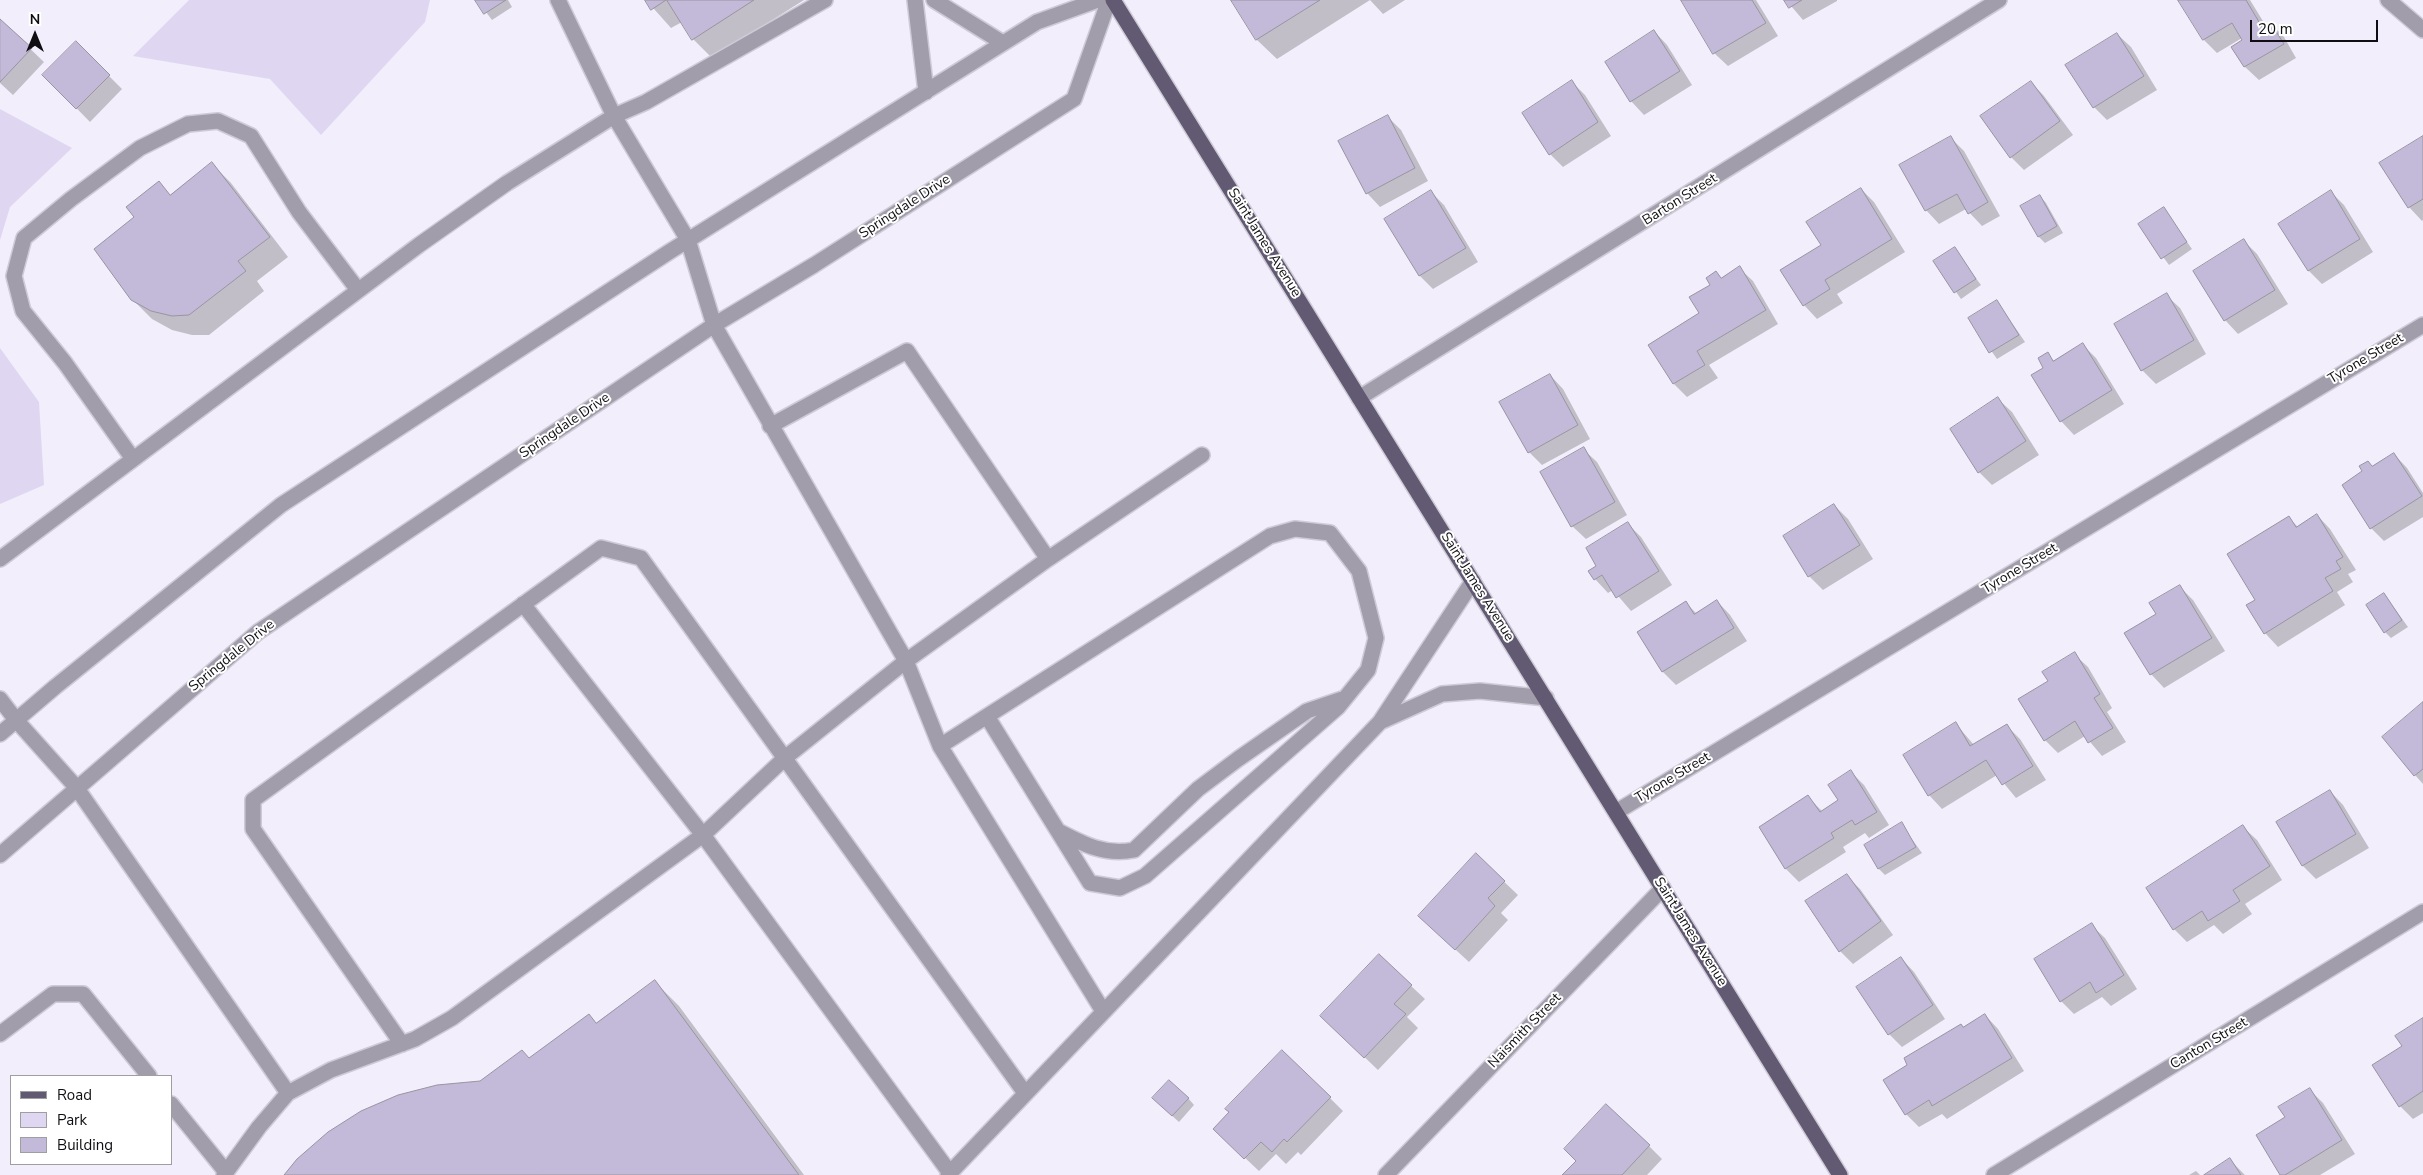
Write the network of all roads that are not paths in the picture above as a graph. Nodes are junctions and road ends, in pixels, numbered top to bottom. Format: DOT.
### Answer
graph roads {
  1 [pos="558,0"];
  2 [pos="825,0"];
  3 [pos="915,0"];
  4 [pos="934,0"];
  5 [pos="1098,0"];
  6 [pos="1109,0"];
  7 [pos="1113,0"];
  8 [pos="1999,0"];
  9 [pos="2388,0"];
  10 [pos="2423,30"];
  11 [pos="1003,43"];
  12 [pos="926,92"];
  13 [pos="614,116"];
  14 [pos="688,240"];
  15 [pos="358,290"];
  16 [pos="2423,324"];
  17 [pos="714,326"];
  18 [pos="1359,398"];
  19 [pos="770,426"];
  20 [pos="1202,455"];
  21 [pos="133,459"];
  22 [pos="0,559"];
  23 [pos="1048,559"];
  24 [pos="1472,581"];
  25 [pos="523,604"];
  26 [pos="906,661"];
  27 [pos="1346,697"];
  28 [pos="1546,698"];
  29 [pos="0,699"];
  30 [pos="988,718"];
  31 [pos="16,720"];
  32 [pos="1380,722"];
  33 [pos="0,734"];
  34 [pos="940,746"];
  35 [pos="786,757"];
  36 [pos="76,787"];
  37 [pos="1616,812"];
  38 [pos="1058,831"];
  39 [pos="703,835"];
  40 [pos="0,855"];
  41 [pos="1663,888"];
  42 [pos="2423,912"];
  43 [pos="1103,1011"];
  44 [pos="0,1034"];
  45 [pos="402,1044"];
  46 [pos="148,1075"];
  47 [pos="288,1092"];
  48 [pos="1025,1092"];
  49 [pos="172,1105"];
  50 [pos="225,1174"];
  51 [pos="949,1174"];
  52 [pos="1386,1175"];
  53 [pos="1840,1175"];
  54 [pos="1994,1175"];
  1 -- 13 [label="street"];
  2 -- 13 [label="street"];
  3 -- 12 [label="street"];
  4 -- 11 [label="street"];
  5 -- 11 [label="street"];
  6 -- 17 [label="street, Springdale Drive"];
  7 -- 18 [label="main road, Saint James Avenue"];
  8 -- 18 [label="street, Barton Street"];
  9 -- 10 [label="street"];
  11 -- 12 [label="street"];
  12 -- 14 [label="street"];
  13 -- 14 [label="street"];
  13 -- 15 [label="street"];
  14 -- 17 [label="street"];
  14 -- 31 [label="street"];
  15 -- 21 [label="street"];
  15 -- 21 [label="street"];
  16 -- 37 [label="street, Tyrone Street"];
  17 -- 19 [label="street"];
  17 -- 36 [label="street, Springdale Drive"];
  18 -- 24 [label="main road, Saint James Avenue"];
  19 -- 23 [label="street"];
  19 -- 26 [label="street"];
  20 -- 23 [label="street"];
  21 -- 22 [label="street"];
  23 -- 26 [label="street"];
  24 -- 28 [label="main road, Saint James Avenue"];
  24 -- 32 [label="street"];
  25 -- 35 [label="street"];
  25 -- 39 [label="street"];
  25 -- 45 [label="street"];
  26 -- 34 [label="street"];
  26 -- 35 [label="street"];
  27 -- 30 [label="street"];
  27 -- 38 [label="street"];
  27 -- 38 [label="street"];
  28 -- 32 [label="street"];
  28 -- 37 [label="main road, Saint James Avenue"];
  29 -- 31 [label="street"];
  30 -- 34 [label="street"];
  30 -- 38 [label="street"];
  31 -- 33 [label="street"];
  31 -- 36 [label="street"];
  32 -- 43 [label="street"];
  34 -- 43 [label="street"];
  35 -- 39 [label="street"];
  35 -- 48 [label="street"];
  36 -- 40 [label="street, Springdale Drive"];
  36 -- 47 [label="street"];
  37 -- 41 [label="main road, Saint James Avenue"];
  39 -- 45 [label="street"];
  39 -- 51 [label="street"];
  41 -- 52 [label="street, Naismith Street"];
  41 -- 53 [label="main road, Saint James Avenue"];
  42 -- 54 [label="street, Canton Street"];
  43 -- 48 [label="street"];
  44 -- 46 [label="street"];
  45 -- 47 [label="street"];
  47 -- 50 [label="street"];
  48 -- 51 [label="street"];
  49 -- 50 [label="street"];
}
